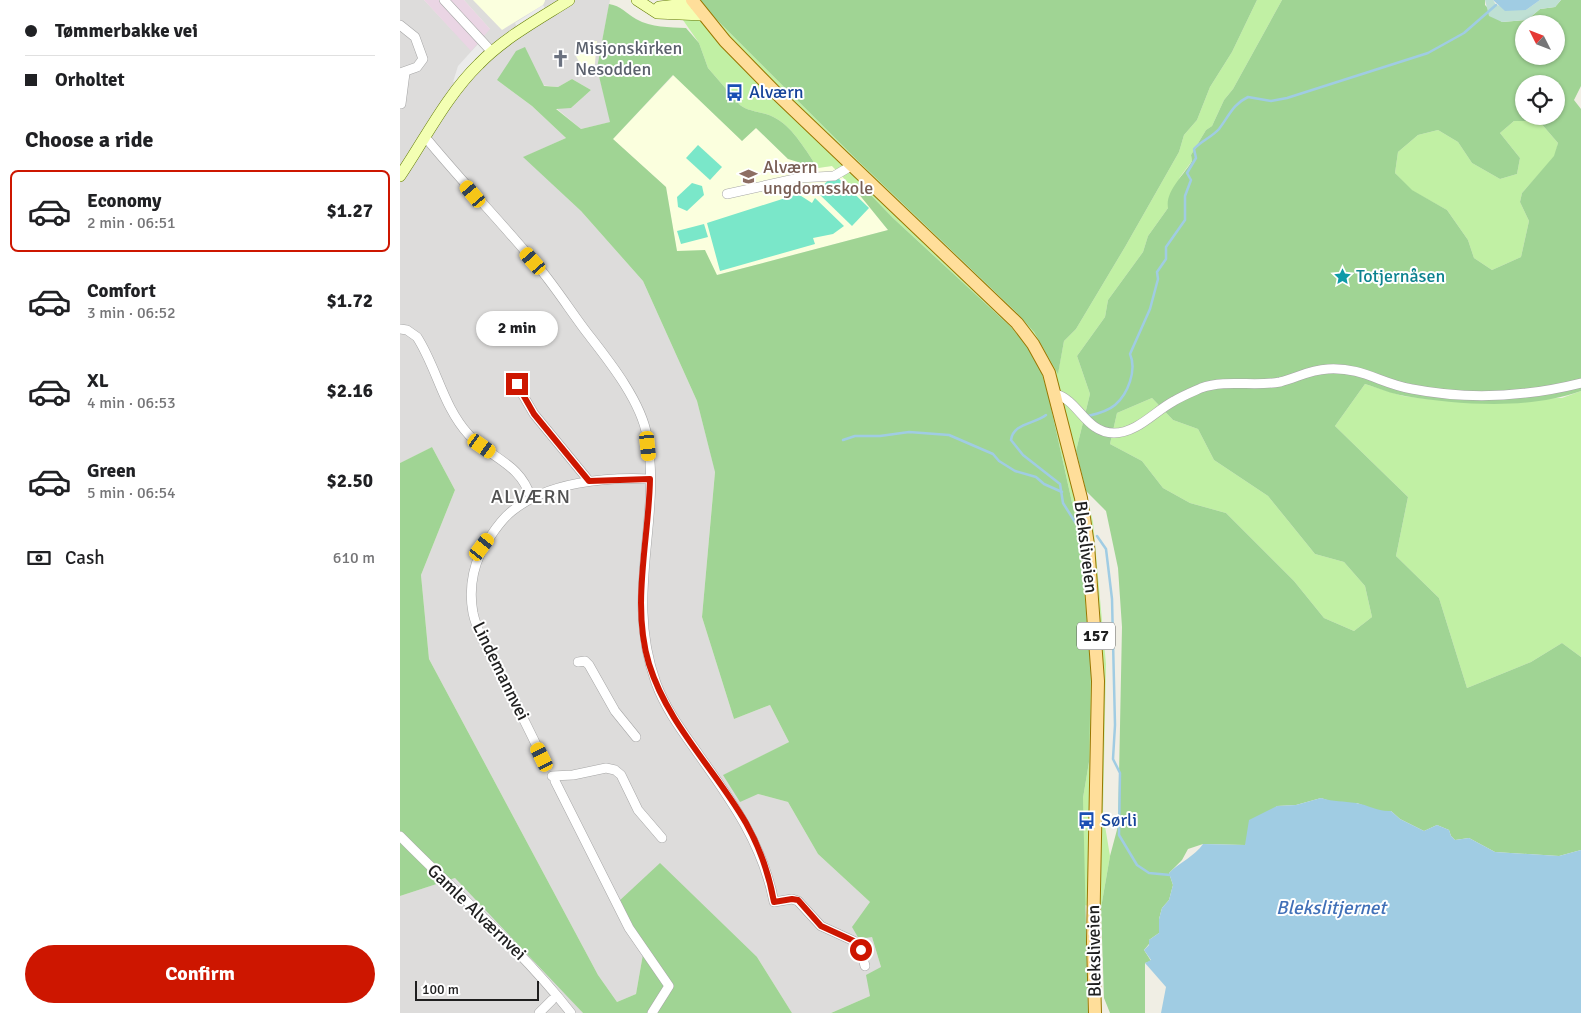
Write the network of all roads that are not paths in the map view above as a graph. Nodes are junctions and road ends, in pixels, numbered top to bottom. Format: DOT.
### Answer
graph roads {
  1 [pos="444,0"];
  2 [pos="569,0"];
  3 [pos="670,0"];
  4 [pos="638,1"];
  5 [pos="693,2"];
  6 [pos="553,4"];
  7 [pos="657,6"];
  8 [pos="703,15"];
  9 [pos="400,25"];
  10 [pos="492,52"];
  11 [pos="402,73"];
  12 [pos="402,104"];
  13 [pos="426,138"];
  14 [pos="851,166"];
  15 [pos="400,176"];
  16 [pos="727,194"];
  17 [pos="400,329"];
  18 [pos="1581,383"];
  19 [pos="517,384"];
  20 [pos="1056,394"];
  21 [pos="650,479"];
  22 [pos="589,481"];
  23 [pos="532,498"];
  24 [pos="578,662"];
  25 [pos="636,737"];
  26 [pos="542,757"];
  27 [pos="400,836"];
  28 [pos="662,838"];
  29 [pos="866,966"];
  30 [pos="552,1000"];
  31 [pos="539,1013"];
  32 [pos="571,1013"];
  33 [pos="652,1013"];
  34 [pos="1095,1013"];
  1 -- 10 [label="street"];
  2 -- 6 [label="main road"];
  3 -- 7 [label="main road"];
  4 -- 7 [label="main road"];
  4 -- 8 [label="main road"];
  5 -- 7 [label="main road"];
  5 -- 8 [label="main road, Bleksliveien / 157"];
  6 -- 10 [label="main road"];
  8 -- 14 [label="main road, Bleksliveien / 157"];
  9 -- 11 [label="street"];
  10 -- 13 [label="main road"];
  11 -- 12 [label="street"];
  13 -- 15 [label="main road"];
  13 -- 21 [label="street"];
  14 -- 16 [label="street"];
  14 -- 20 [label="main road, Bleksliveien / 157"];
  17 -- 23 [label="street"];
  18 -- 20 [label="street"];
  19 -- 22 [label="street"];
  20 -- 34 [label="main road, Bleksliveien / 157"];
  21 -- 22 [label="street, Lindemannvei"];
  21 -- 29 [label="street"];
  22 -- 23 [label="street, Lindemannvei"];
  23 -- 26 [label="street, Lindemannvei"];
  24 -- 25 [label="street"];
  27 -- 32 [label="street, Gamle Alværnvei"];
  28 -- 33 [label="street"];
  30 -- 31 [label="street"];
}
